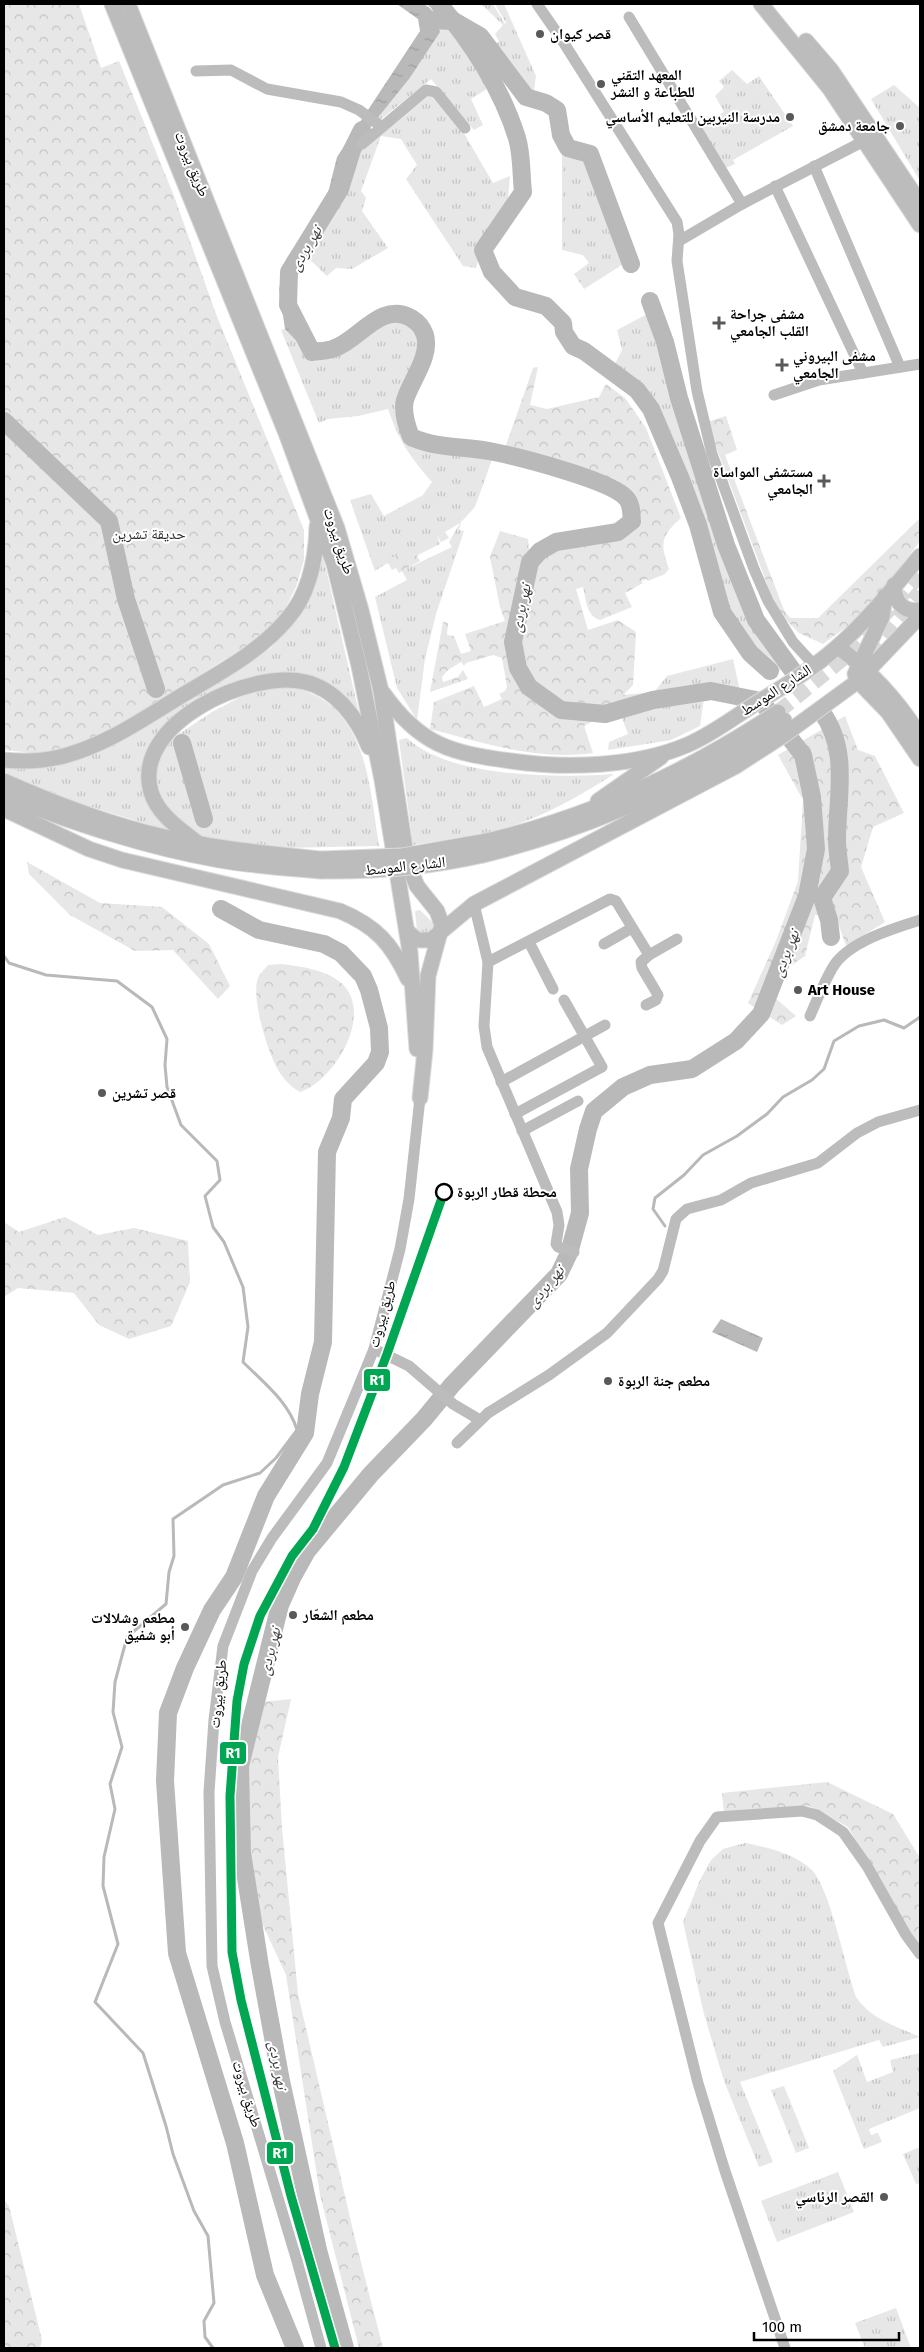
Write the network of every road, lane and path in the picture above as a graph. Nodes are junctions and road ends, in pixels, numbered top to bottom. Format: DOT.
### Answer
graph roads {
  1 [pos="112,4"];
  2 [pos="128,4"];
  3 [pos="761,4"];
  4 [pos="775,4"];
  5 [pos="543,6"];
  6 [pos="629,17"];
  7 [pos="196,70"];
  8 [pos="382,127"];
  9 [pos="465,128"];
  10 [pos="866,140"];
  11 [pos="362,144"];
  12 [pos="814,166"];
  13 [pos="775,186"];
  14 [pos="920,203"];
  15 [pos="742,204"];
  16 [pos="920,225"];
  17 [pos="679,241"];
  18 [pos="920,364"];
  19 [pos="900,367"];
  20 [pos="863,373"];
  21 [pos="774,395"];
  22 [pos="317,515"];
  23 [pos="920,556"];
  24 [pos="890,591"];
  25 [pos="920,610"];
  26 [pos="920,616"];
  27 [pos="838,647"];
  28 [pos="814,665"];
  29 [pos="862,672"];
  30 [pos="381,691"];
  31 [pos="920,736"];
  32 [pos="670,751"];
  33 [pos="920,759"];
  34 [pos="4,760"];
  35 [pos="382,780"];
  36 [pos="4,782"];
  37 [pos="4,796"];
  38 [pos="650,804"];
  39 [pos="4,808"];
  40 [pos="579,814"];
  41 [pos="199,844"];
  42 [pos="482,848"];
  43 [pos="321,865"];
  44 [pos="474,904"];
  45 [pos="920,920"];
  46 [pos="632,928"];
  47 [pos="442,930"];
  48 [pos="407,931"];
  49 [pos="677,939"];
  50 [pos="529,942"];
  51 [pos="604,944"];
  52 [pos="649,955"];
  53 [pos="488,962"];
  54 [pos="553,989"];
  55 [pos="414,991"];
  56 [pos="564,1000"];
  57 [pos="646,1005"];
  58 [pos="810,1016"];
  59 [pos="605,1025"];
  60 [pos="585,1036"];
  61 [pos="501,1082"];
  62 [pos="420,1098"];
  63 [pos="578,1101"];
  64 [pos="920,1110"];
  65 [pos="515,1114"];
  66 [pos="522,1131"];
  67 [pos="574,1252"];
  68 [pos="374,1349"];
  69 [pos="480,1420"];
  70 [pos="457,1443"];
  71 [pos="920,1954"];
  72 [pos="321,2348"];
  73 [pos="785,2348"];
  1 -- 22 [label="main road, طريق بيروت"];
  2 -- 30 [label="main road, طريق بيروت"];
  3 -- 10 [label="main road"];
  4 -- 14 [label="main road"];
  5 -- 17 [label="street"];
  6 -- 15 [label="street"];
  7 -- 8 [label="street"];
  8 -- 9 [label="street"];
  8 -- 11 [label="street"];
  10 -- 12 [label="street"];
  10 -- 16 [label="main road"];
  12 -- 13 [label="street"];
  12 -- 19 [label="street"];
  13 -- 15 [label="street"];
  13 -- 20 [label="street"];
  15 -- 17 [label="street"];
  17 -- 28 [label="street"];
  18 -- 19 [label="street"];
  19 -- 20 [label="street"];
  20 -- 21 [label="street"];
  22 -- 34 [label="main road"];
  22 -- 35 [label="main road, طريق بيروت"];
  23 -- 24 [label="main road, الشارع الموسط"];
  24 -- 25 [label="main road"];
  24 -- 27 [label="main road, الشارع الموسط"];
  24 -- 29 [label="main road"];
  26 -- 29 [label="main road, الشارع الموسط"];
  27 -- 28 [label="main road, الشارع الموسط"];
  27 -- 29 [label="main road"];
  28 -- 32 [label="main road, الشارع الموسط"];
  29 -- 31 [label="main road"];
  29 -- 33 [label="main road"];
  29 -- 38 [label="main road, الشارع الموسط"];
  30 -- 32 [label="main road, الشارع الموسط"];
  30 -- 47 [label="main road, طريق بيروت"];
  32 -- 40 [label="main road"];
  35 -- 41 [label="main road"];
  35 -- 48 [label="main road, طريق بيروت"];
  36 -- 41 [label="main road, الشارع الموسط"];
  37 -- 43 [label="main road, الشارع الموسط"];
  38 -- 40 [label="main road, الشارع الموسط"];
  38 -- 42 [label="main road, الشارع الموسط"];
  38 -- 44 [label="main road, الشارع الموسط"];
  39 -- 55 [label="main road"];
  40 -- 42 [label="main road, الشارع الموسط"];
  41 -- 43 [label="main road, الشارع الموسط"];
  42 -- 43 [label="main road, الشارع الموسط, bridge"];
  44 -- 47 [label="main road, الشارع الموسط"];
  44 -- 53 [label="street"];
  45 -- 58 [label="street"];
  46 -- 50 [label="street"];
  46 -- 51 [label="street"];
  46 -- 52 [label="street"];
  47 -- 48 [label="main road, الشارع الموسط"];
  47 -- 62 [label="main road, طريق بيروت"];
  48 -- 55 [label="main road, طريق بيروت"];
  49 -- 52 [label="street"];
  50 -- 53 [label="street"];
  50 -- 54 [label="street"];
  52 -- 57 [label="street"];
  53 -- 61 [label="street"];
  55 -- 62 [label="main road, طريق بيروت"];
  56 -- 60 [label="street"];
  59 -- 60 [label="street"];
  60 -- 61 [label="street"];
  60 -- 65 [label="street"];
  61 -- 65 [label="street"];
  62 -- 68 [label="street, طريق بيروت"];
  63 -- 66 [label="street"];
  64 -- 69 [label="street"];
  65 -- 66 [label="street"];
  66 -- 67 [label="street"];
  68 -- 69 [label="street"];
  68 -- 72 [label="street, طريق بيروت"];
  69 -- 70 [label="street"];
  71 -- 73 [label="street"];
}
